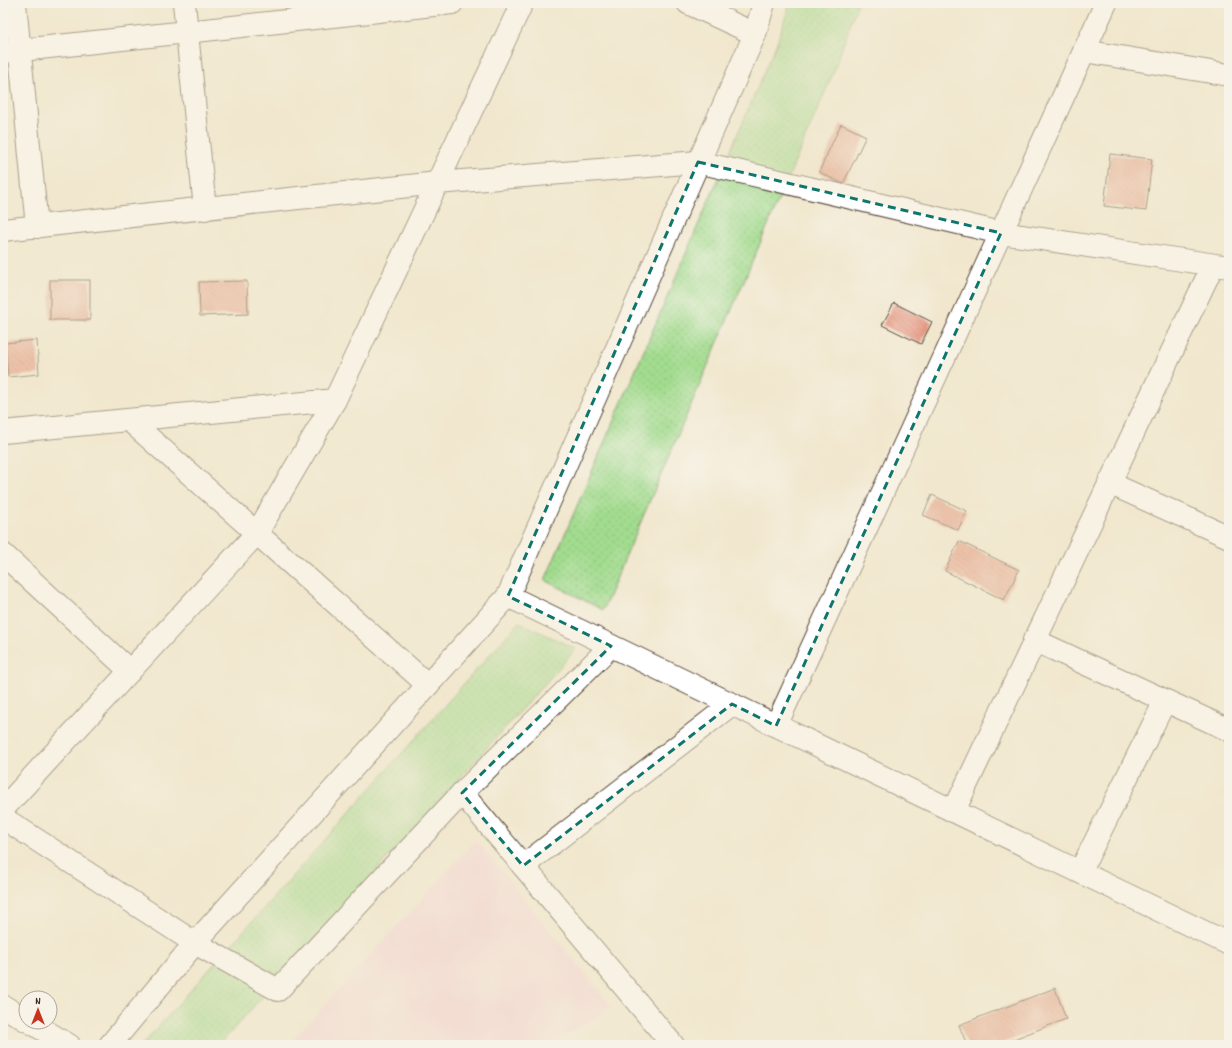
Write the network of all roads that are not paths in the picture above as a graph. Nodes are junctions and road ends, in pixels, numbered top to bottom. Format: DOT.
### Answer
graph roads {
  1 [pos="15,3"];
  2 [pos="184,3"];
  3 [pos="452,3"];
  4 [pos="522,3"];
  5 [pos="688,3"];
  6 [pos="764,3"];
  7 [pos="1106,3"];
  8 [pos="187,32"];
  9 [pos="755,34"];
  10 [pos="11,51"];
  11 [pos="1084,51"];
  12 [pos="1229,75"];
  13 [pos="698,162"];
  14 [pos="437,183"];
  15 [pos="205,209"];
  16 [pos="37,227"];
  17 [pos="3,230"];
  18 [pos="1001,233"];
  19 [pos="1221,266"];
  20 [pos="335,400"];
  21 [pos="129,420"];
  22 [pos="3,432"];
  23 [pos="1109,483"];
  24 [pos="257,533"];
  25 [pos="1229,537"];
  26 [pos="3,554"];
  27 [pos="508,596"];
  28 [pos="1034,640"];
  29 [pos="611,646"];
  30 [pos="130,671"];
  31 [pos="428,685"];
  32 [pos="1165,700"];
  33 [pos="732,704"];
  34 [pos="776,726"];
  35 [pos="1229,730"];
  36 [pos="462,793"];
  37 [pos="3,809"];
  38 [pos="954,811"];
  39 [pos="3,818"];
  40 [pos="523,866"];
  41 [pos="1080,872"];
  42 [pos="195,943"];
  43 [pos="1229,944"];
  44 [pos="3,1006"];
  45 [pos="18,1015"];
  46 [pos="44,1030"];
  47 [pos="69,1045"];
  48 [pos="110,1045"];
  49 [pos="673,1045"];
  1 -- 10 [label="street"];
  2 -- 8 [label="street"];
  3 -- 8 [label="street"];
  4 -- 14 [label="street"];
  5 -- 9 [label="street"];
  6 -- 9 [label="street"];
  7 -- 11 [label="street"];
  8 -- 10 [label="street"];
  8 -- 15 [label="street"];
  9 -- 13 [label="street"];
  10 -- 16 [label="street"];
  11 -- 12 [label="street"];
  11 -- 18 [label="street"];
  13 -- 14 [label="street"];
  13 -- 18 [label="street"];
  13 -- 27 [label="street"];
  14 -- 15 [label="street"];
  14 -- 20 [label="street"];
  15 -- 16 [label="street"];
  16 -- 17 [label="street"];
  18 -- 19 [label="street"];
  18 -- 34 [label="street"];
  19 -- 23 [label="street"];
  20 -- 21 [label="street"];
  20 -- 24 [label="street"];
  21 -- 22 [label="street"];
  21 -- 24 [label="street"];
  23 -- 25 [label="street"];
  23 -- 28 [label="street"];
  24 -- 30 [label="street"];
  24 -- 31 [label="street"];
  26 -- 30 [label="street"];
  27 -- 29 [label="street"];
  27 -- 31 [label="street"];
  28 -- 32 [label="street"];
  28 -- 38 [label="street"];
  29 -- 33 [label="street"];
  29 -- 36 [label="street"];
  30 -- 37 [label="street"];
  31 -- 42 [label="street"];
  32 -- 35 [label="street"];
  32 -- 41 [label="street"];
  33 -- 34 [label="street"];
  33 -- 40 [label="street"];
  34 -- 38 [label="street"];
  36 -- 40 [label="street"];
  36 -- 42 [label="street"];
  38 -- 41 [label="street"];
  39 -- 42 [label="street"];
  40 -- 49 [label="street"];
  41 -- 43 [label="street"];
  42 -- 48 [label="street"];
  44 -- 45 [label="street"];
  46 -- 47 [label="street"];
}
